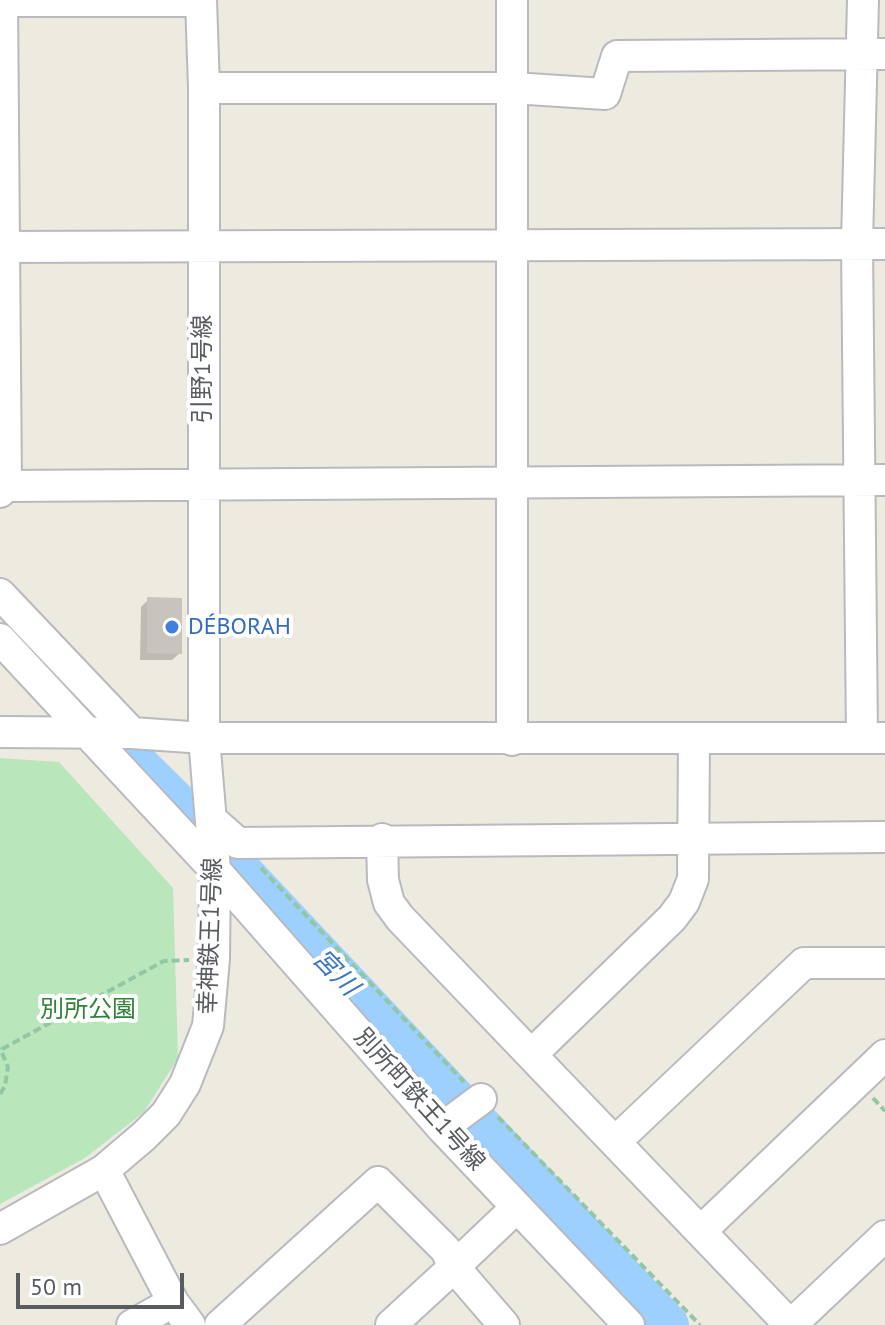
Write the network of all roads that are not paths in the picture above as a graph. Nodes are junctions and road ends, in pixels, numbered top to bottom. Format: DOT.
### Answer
graph roads {
  1 [pos="201,0"];
  2 [pos="512,0"];
  3 [pos="863,0"];
  4 [pos="2,1"];
  5 [pos="874,54"];
  6 [pos="204,88"];
  7 [pos="513,88"];
  8 [pos="871,244"];
  9 [pos="512,246"];
  10 [pos="1,247"];
  11 [pos="203,247"];
  12 [pos="872,480"];
  13 [pos="513,483"];
  14 [pos="203,487"];
  15 [pos="3,489"];
  16 [pos="0,594"];
  17 [pos="0,639"];
  18 [pos="0,732"];
  19 [pos="131,733"];
  20 [pos="89,734"];
  21 [pos="204,738"];
  22 [pos="873,738"];
  23 [pos="512,740"];
  24 [pos="694,740"];
  25 [pos="885,837"];
  26 [pos="382,839"];
  27 [pos="695,839"];
  28 [pos="214,844"];
  29 [pos="885,963"];
  30 [pos="532,1054"];
  31 [pos="885,1055"];
  32 [pos="481,1099"];
  33 [pos="442,1128"];
  34 [pos="615,1142"];
  35 [pos="104,1170"];
  36 [pos="517,1207"];
  37 [pos="0,1229"];
  38 [pos="701,1231"];
  39 [pos="885,1236"];
  40 [pos="454,1267"];
  41 [pos="182,1314"];
  42 [pos="501,1324"];
  43 [pos="132,1325"];
  44 [pos="220,1325"];
  45 [pos="391,1325"];
  46 [pos="629,1325"];
  47 [pos="791,1325"];
  1 -- 4 [label="street"];
  1 -- 6 [label="street, 引野1号線"];
  2 -- 7 [label="street"];
  3 -- 5 [label="street"];
  4 -- 10 [label="street"];
  5 -- 7 [label="street"];
  5 -- 8 [label="street"];
  6 -- 7 [label="street"];
  6 -- 11 [label="street, 引野1号線"];
  7 -- 9 [label="street"];
  8 -- 9 [label="street"];
  8 -- 12 [label="street"];
  9 -- 11 [label="street"];
  9 -- 13 [label="street"];
  10 -- 11 [label="street"];
  10 -- 15 [label="street"];
  11 -- 14 [label="street, 引野1号線"];
  12 -- 13 [label="street"];
  12 -- 22 [label="street"];
  13 -- 14 [label="street"];
  13 -- 23 [label="street"];
  14 -- 15 [label="street"];
  14 -- 21 [label="street, 引野1号線"];
  16 -- 19 [label="street"];
  17 -- 20 [label="street"];
  18 -- 20 [label="street"];
  19 -- 20 [label="street"];
  19 -- 21 [label="street"];
  20 -- 28 [label="street"];
  21 -- 23 [label="street"];
  21 -- 28 [label="street, 幸神鉄王1号線"];
  22 -- 24 [label="street"];
  23 -- 24 [label="street"];
  24 -- 27 [label="street"];
  25 -- 27 [label="street"];
  26 -- 27 [label="street"];
  26 -- 28 [label="street"];
  26 -- 30 [label="street"];
  27 -- 30 [label="street"];
  28 -- 33 [label="street, 別所町鉄王1号線"];
  28 -- 35 [label="street, 幸神鉄王1号線"];
  29 -- 34 [label="street"];
  30 -- 34 [label="street"];
  31 -- 38 [label="street"];
  32 -- 33 [label="street"];
  33 -- 36 [label="street, 別所町鉄王1号線"];
  34 -- 38 [label="street"];
  35 -- 37 [label="street, 幸神鉄王1号線"];
  35 -- 41 [label="street"];
  36 -- 40 [label="street"];
  36 -- 46 [label="street, 別所町鉄王1号線"];
  38 -- 47 [label="street"];
  39 -- 47 [label="street"];
  40 -- 42 [label="street"];
  40 -- 44 [label="street"];
  40 -- 45 [label="street"];
  41 -- 43 [label="street"];
}
